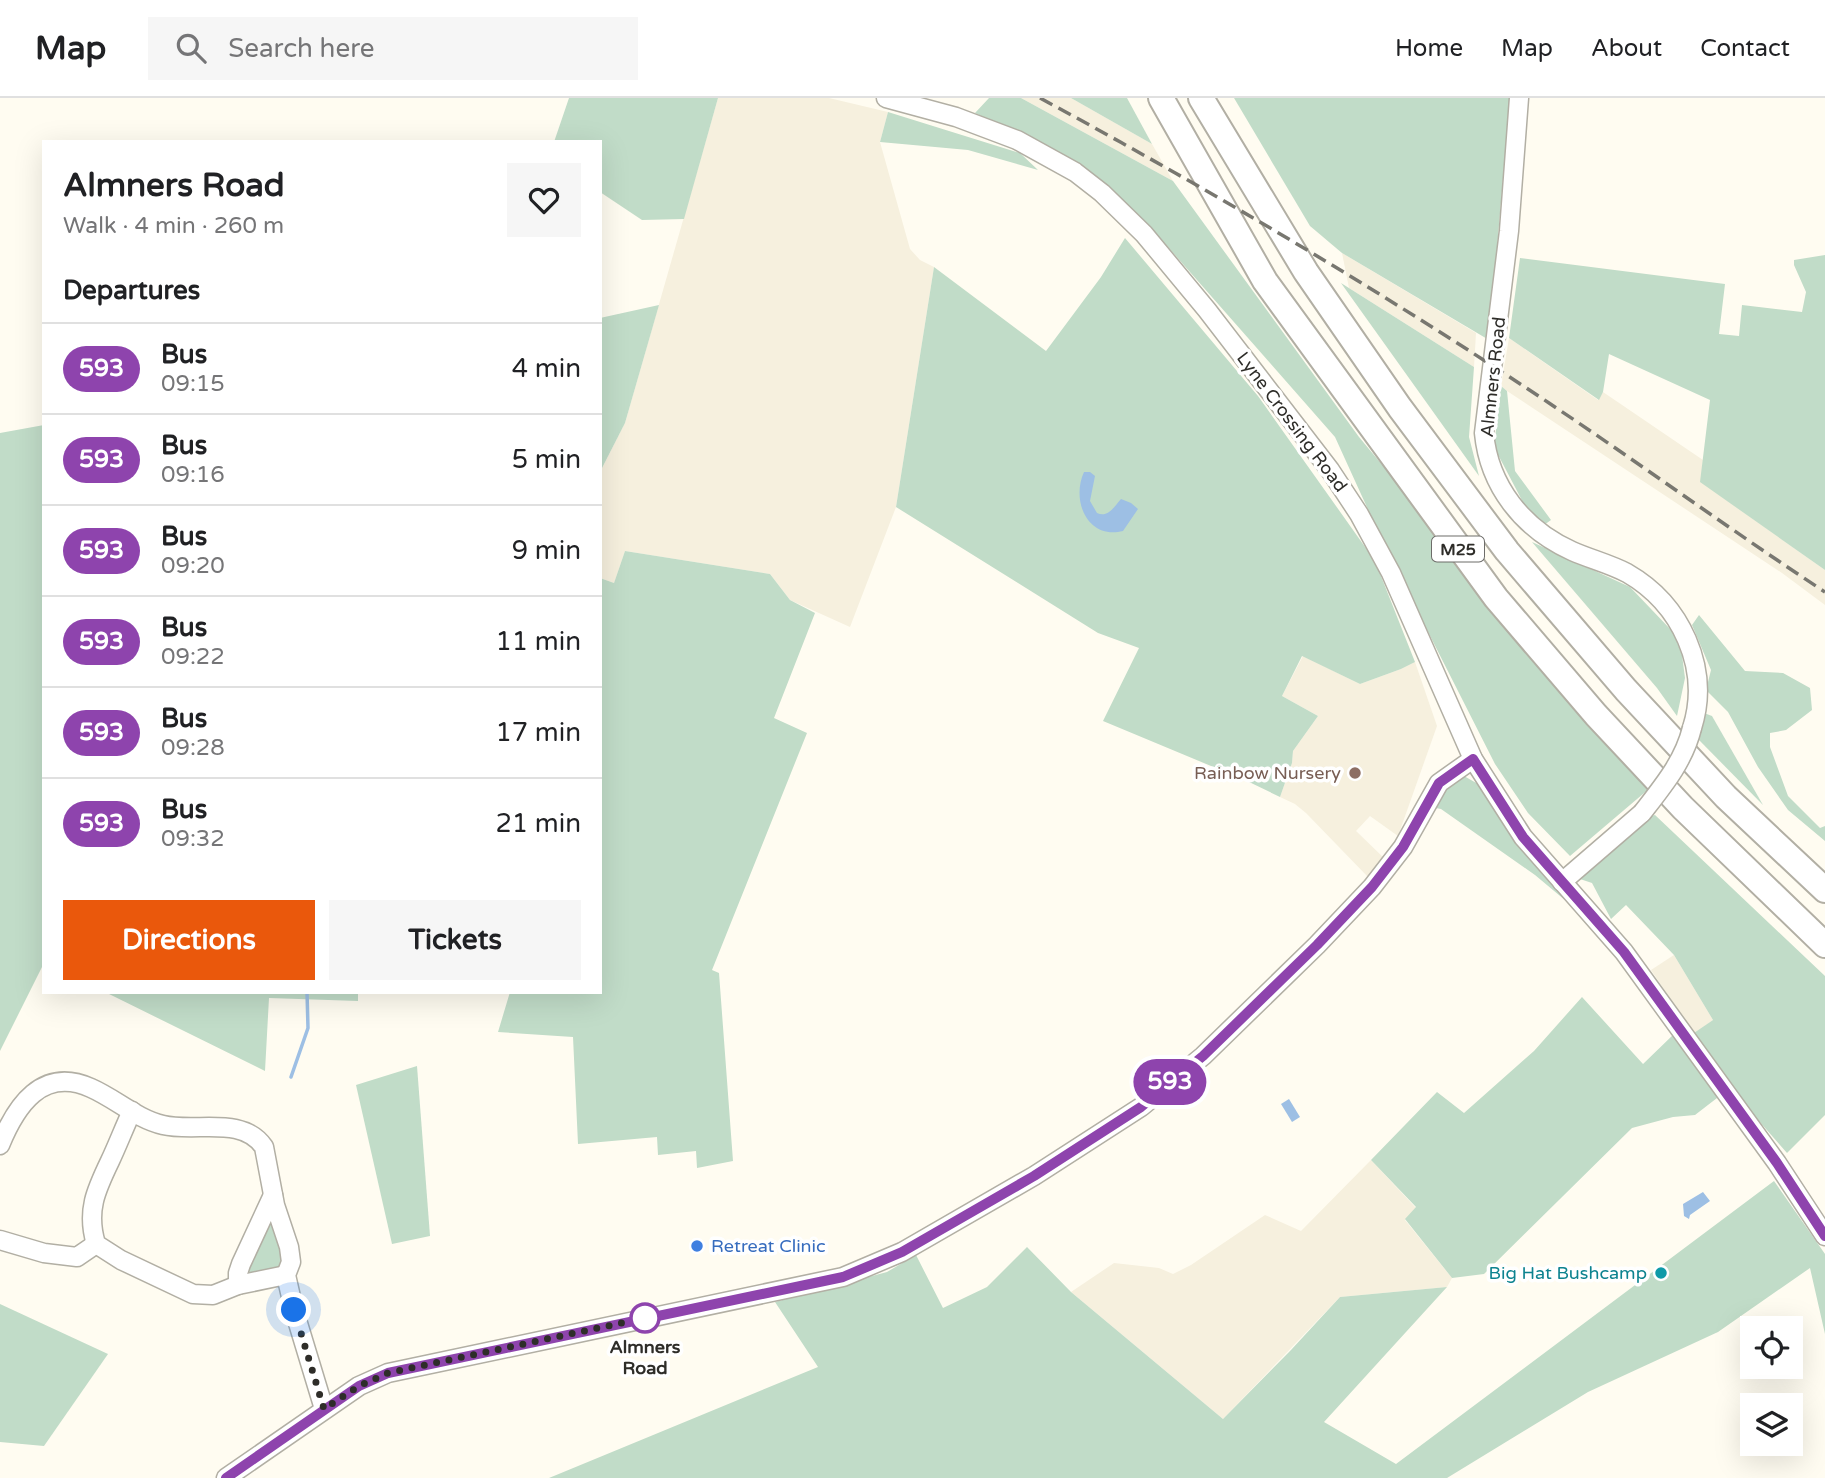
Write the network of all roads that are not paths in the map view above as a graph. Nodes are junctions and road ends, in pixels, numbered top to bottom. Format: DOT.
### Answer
graph roads {
  1 [pos="887,98"];
  2 [pos="1161,98"];
  3 [pos="1201,98"];
  4 [pos="1520,98"];
  5 [pos="1473,759"];
  6 [pos="1562,881"];
  7 [pos="1825,890"];
  8 [pos="1825,945"];
  9 [pos="132,1111"];
  10 [pos="0,1145"];
  11 [pos="273,1195"];
  12 [pos="1825,1236"];
  13 [pos="94,1237"];
  14 [pos="0,1240"];
  15 [pos="286,1275"];
  16 [pos="239,1285"];
  17 [pos="324,1409"];
  18 [pos="226,1478"];
  1 -- 5 [label="street, Lyne Crossing Road"];
  2 -- 8 [label="highway, M25"];
  3 -- 7 [label="highway, M25"];
  4 -- 6 [label="street, Almners Road, bridge"];
  5 -- 6 [label="street, Lyne Crossing Road"];
  5 -- 17 [label="street"];
  6 -- 12 [label="street, Lyne Crossing Road"];
  9 -- 10 [label="street"];
  9 -- 11 [label="street"];
  9 -- 13 [label="street"];
  11 -- 15 [label="street"];
  11 -- 16 [label="street"];
  13 -- 14 [label="street"];
  13 -- 16 [label="street"];
  15 -- 16 [label="street"];
  15 -- 17 [label="street"];
  17 -- 18 [label="street"];
}
